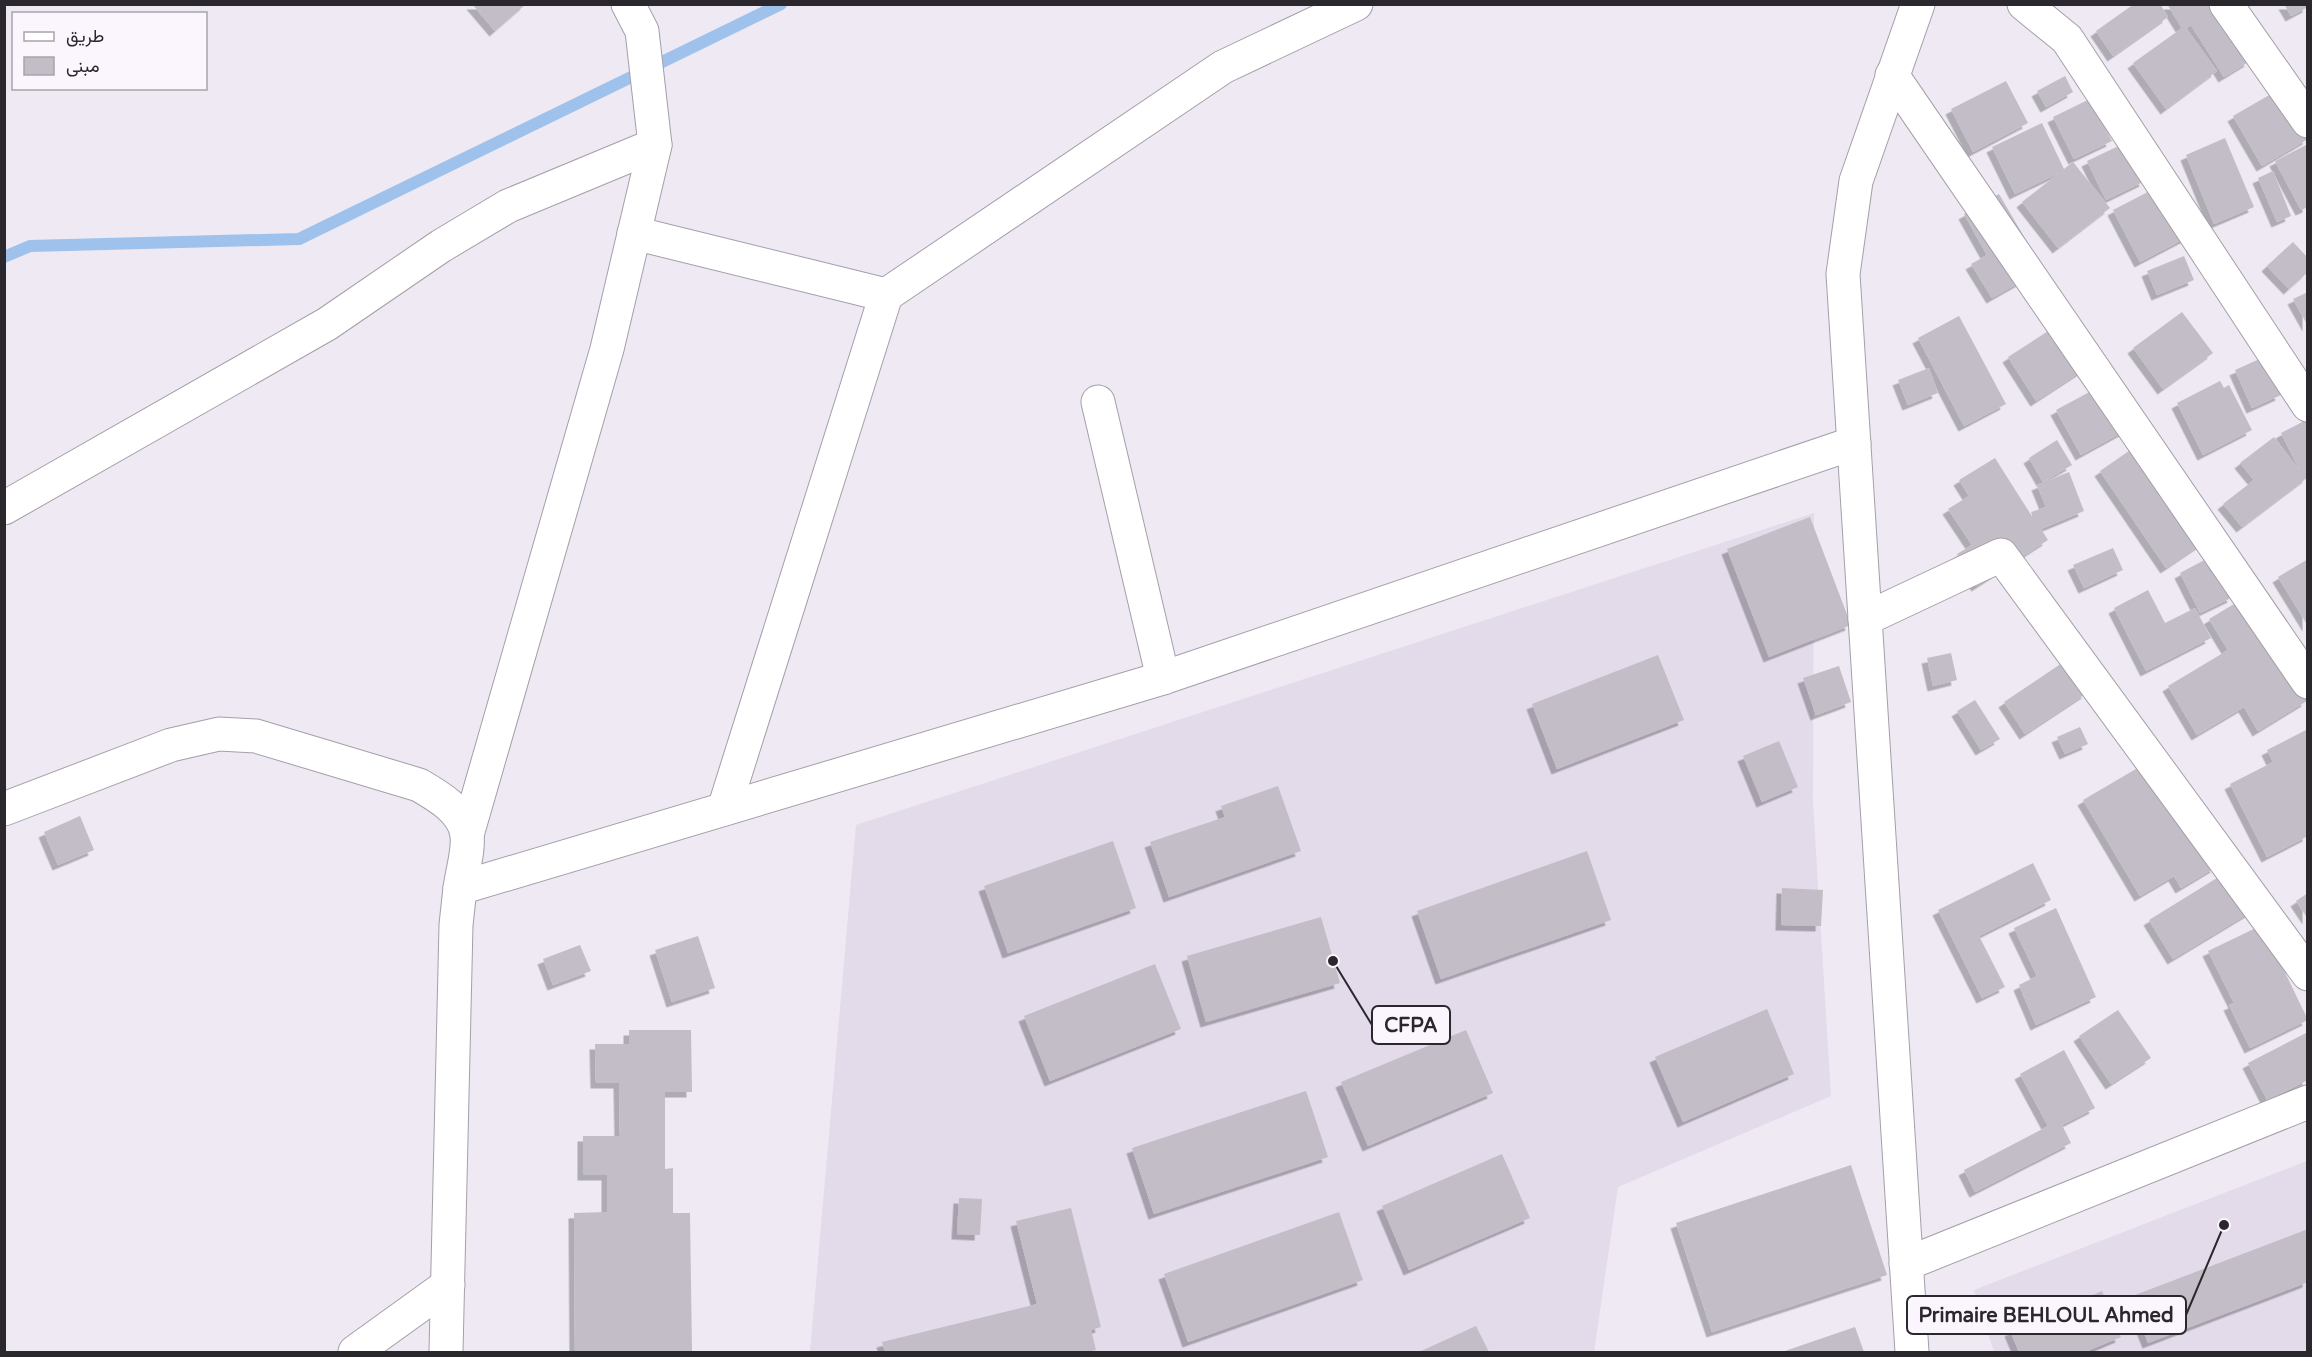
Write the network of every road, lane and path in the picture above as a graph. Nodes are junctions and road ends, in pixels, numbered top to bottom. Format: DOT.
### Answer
graph roads {
  1 [pos="628,4"];
  2 [pos="1356,4"];
  3 [pos="1918,4"];
  4 [pos="2024,4"];
  5 [pos="2226,4"];
  6 [pos="1892,75"];
  7 [pos="2307,121"];
  8 [pos="655,145"];
  9 [pos="634,233"];
  10 [pos="886,295"];
  11 [pos="1098,402"];
  12 [pos="2307,405"];
  13 [pos="1854,443"];
  14 [pos="4,508"];
  15 [pos="1865,619"];
  16 [pos="1163,678"];
  17 [pos="2307,682"];
  18 [pos="4,809"];
  19 [pos="724,809"];
  20 [pos="467,835"];
  21 [pos="460,888"];
  22 [pos="2307,975"];
  23 [pos="2307,1102"];
  24 [pos="1906,1264"];
  25 [pos="448,1285"];
  26 [pos="355,1353"];
  27 [pos="446,1353"];
  28 [pos="1912,1353"];
  1 -- 8 [label="street"];
  2 -- 10 [label="street"];
  3 -- 6 [label="street"];
  4 -- 12 [label="street"];
  5 -- 7 [label="street"];
  6 -- 13 [label="street"];
  6 -- 17 [label="street"];
  8 -- 9 [label="street"];
  8 -- 14 [label="street"];
  9 -- 10 [label="street"];
  9 -- 20 [label="street"];
  10 -- 19 [label="street"];
  11 -- 16 [label="street"];
  13 -- 15 [label="street"];
  13 -- 16 [label="street"];
  15 -- 22 [label="street"];
  15 -- 24 [label="street"];
  16 -- 19 [label="street"];
  18 -- 20 [label="street"];
  19 -- 21 [label="street"];
  20 -- 21 [label="street"];
  21 -- 25 [label="street"];
  23 -- 24 [label="street"];
  24 -- 28 [label="street"];
  25 -- 26 [label="street"];
  25 -- 27 [label="street"];
}
